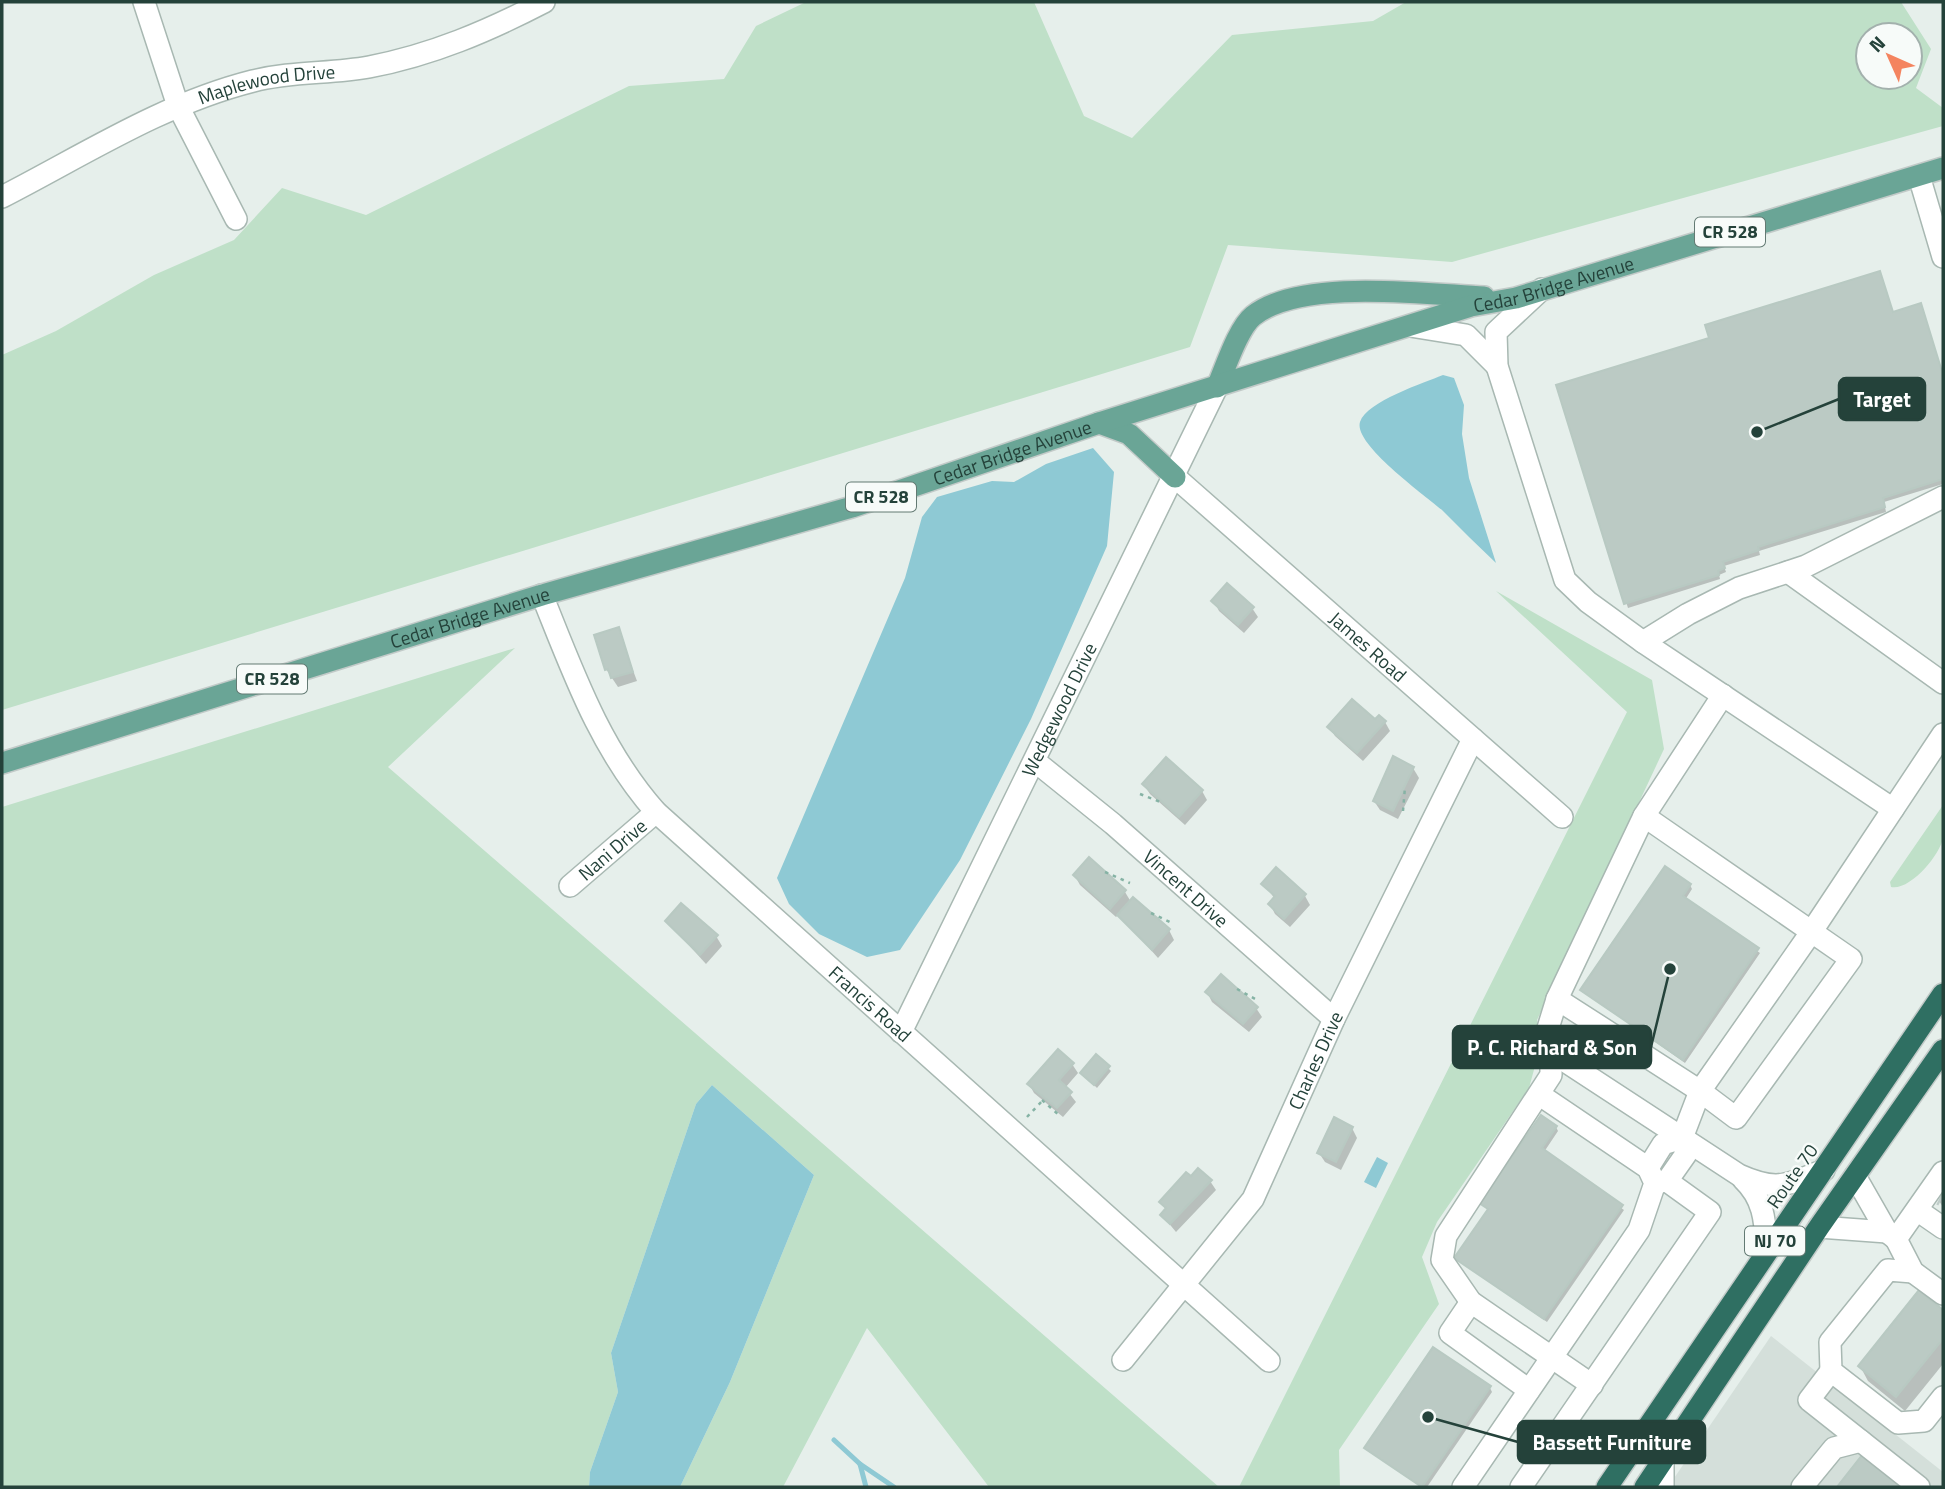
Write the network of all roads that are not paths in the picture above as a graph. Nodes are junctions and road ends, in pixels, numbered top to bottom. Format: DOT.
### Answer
graph roads {
  1 [pos="144,2"];
  2 [pos="544,2"];
  3 [pos="178,106"];
  4 [pos="1943,168"];
  5 [pos="1919,176"];
  6 [pos="2,198"];
  7 [pos="236,219"];
  8 [pos="1943,257"];
  9 [pos="1542,289"];
  10 [pos="1516,298"];
  11 [pos="1410,326"];
  12 [pos="1497,366"];
  13 [pos="1217,387"];
  14 [pos="1099,423"];
  15 [pos="1175,477"];
  16 [pos="1943,496"];
  17 [pos="1788,572"];
  18 [pos="542,595"];
  19 [pos="1643,642"];
  20 [pos="1943,683"];
  21 [pos="1723,695"];
  22 [pos="1943,734"];
  23 [pos="1473,739"];
  24 [pos="1036,762"];
  25 [pos="2,763"];
  26 [pos="1893,809"];
  27 [pos="656,812"];
  28 [pos="1644,816"];
  29 [pos="1562,817"];
  30 [pos="570,886"];
  31 [pos="1812,931"];
  32 [pos="1943,994"];
  33 [pos="1557,999"];
  34 [pos="1334,1019"];
  35 [pos="901,1032"];
  36 [pos="1943,1051"];
  37 [pos="1551,1052"];
  38 [pos="1700,1091"];
  39 [pos="1540,1095"];
  40 [pos="1682,1138"];
  41 [pos="1824,1170"];
  42 [pos="1739,1175"];
  43 [pos="1854,1177"];
  44 [pos="1656,1178"];
  45 [pos="1939,1185"];
  46 [pos="1917,1210"];
  47 [pos="1819,1227"];
  48 [pos="1943,1228"];
  49 [pos="1892,1236"];
  50 [pos="1767,1251"];
  51 [pos="1888,1270"];
  52 [pos="1913,1272"];
  53 [pos="1184,1285"];
  54 [pos="1943,1294"];
  55 [pos="1471,1302"];
  56 [pos="1551,1357"];
  57 [pos="1123,1360"];
  58 [pos="1269,1361"];
  59 [pos="1831,1371"];
  60 [pos="1592,1385"];
  61 [pos="1529,1390"];
  62 [pos="1943,1397"];
  63 [pos="1861,1441"];
  64 [pos="1663,1460"];
  65 [pos="1473,1484"];
  66 [pos="1521,1487"];
  67 [pos="1607,1487"];
  68 [pos="1645,1487"];
  69 [pos="1663,1487"];
  70 [pos="1802,1487"];
  71 [pos="1919,1487"];
  1 -- 3 [label="street"];
  2 -- 3 [label="street, Maplewood Drive"];
  3 -- 6 [label="street, Maplewood Drive"];
  3 -- 7 [label="street"];
  4 -- 5 [label="main road, Cedar Bridge Avenue / CR 528"];
  5 -- 8 [label="street"];
  5 -- 9 [label="main road, Cedar Bridge Avenue / CR 528"];
  9 -- 10 [label="main road, Cedar Bridge Avenue / CR 528"];
  9 -- 12 [label="street"];
  10 -- 11 [label="main road, Cedar Bridge Avenue / CR 528"];
  10 -- 13 [label="main road"];
  11 -- 12 [label="street"];
  11 -- 13 [label="main road, Cedar Bridge Avenue / CR 528"];
  12 -- 19 [label="street"];
  13 -- 14 [label="main road, Cedar Bridge Avenue / CR 528"];
  13 -- 15 [label="street, Wedgewood Drive"];
  14 -- 15 [label="main road"];
  14 -- 18 [label="main road, Cedar Bridge Avenue / CR 528"];
  15 -- 23 [label="street, James Road"];
  15 -- 24 [label="street, Wedgewood Drive"];
  16 -- 17 [label="street"];
  17 -- 19 [label="street"];
  17 -- 20 [label="street"];
  18 -- 25 [label="main road, Cedar Bridge Avenue / CR 528"];
  18 -- 27 [label="street, Francis Road"];
  19 -- 21 [label="street"];
  21 -- 26 [label="street"];
  21 -- 28 [label="street"];
  22 -- 26 [label="street"];
  23 -- 29 [label="street, James Road"];
  23 -- 34 [label="street, Charles Drive"];
  24 -- 34 [label="street, Vincent Drive"];
  24 -- 35 [label="street, Wedgewood Drive"];
  26 -- 31 [label="street"];
  27 -- 30 [label="street, Nani Drive"];
  27 -- 35 [label="street, Francis Road"];
  28 -- 31 [label="street"];
  28 -- 33 [label="street"];
  31 -- 38 [label="street"];
  31 -- 38 [label="street"];
  32 -- 41 [label="highway, Route 70 / NJ 70"];
  33 -- 37 [label="street"];
  33 -- 38 [label="street"];
  34 -- 53 [label="street, Charles Drive"];
  35 -- 53 [label="street, Francis Road"];
  36 -- 43 [label="highway, NJ 70"];
  37 -- 39 [label="street"];
  37 -- 40 [label="street"];
  38 -- 40 [label="street"];
  39 -- 44 [label="street"];
  39 -- 55 [label="street"];
  40 -- 42 [label="street"];
  40 -- 44 [label="street"];
  41 -- 42 [label="street"];
  41 -- 50 [label="highway, Route 70 / NJ 70"];
  42 -- 50 [label="street"];
  43 -- 47 [label="highway, NJ 70"];
  43 -- 49 [label="street"];
  44 -- 56 [label="street"];
  44 -- 60 [label="street"];
  45 -- 46 [label="street"];
  46 -- 48 [label="street"];
  46 -- 49 [label="street"];
  47 -- 49 [label="street"];
  47 -- 64 [label="highway, NJ 70"];
  49 -- 51 [label="street"];
  49 -- 52 [label="street"];
  50 -- 67 [label="highway, Route 70 / NJ 70"];
  51 -- 52 [label="street"];
  51 -- 59 [label="street"];
  52 -- 54 [label="street"];
  53 -- 57 [label="street, Charles Drive"];
  53 -- 58 [label="street, Francis Road"];
  55 -- 56 [label="street"];
  55 -- 61 [label="street"];
  56 -- 60 [label="street"];
  56 -- 61 [label="street"];
  59 -- 62 [label="street"];
  59 -- 63 [label="street"];
  60 -- 66 [label="street"];
  61 -- 65 [label="street"];
  63 -- 70 [label="street"];
  63 -- 71 [label="street"];
  64 -- 68 [label="highway, NJ 70"];
  64 -- 69 [label="street"];
}
